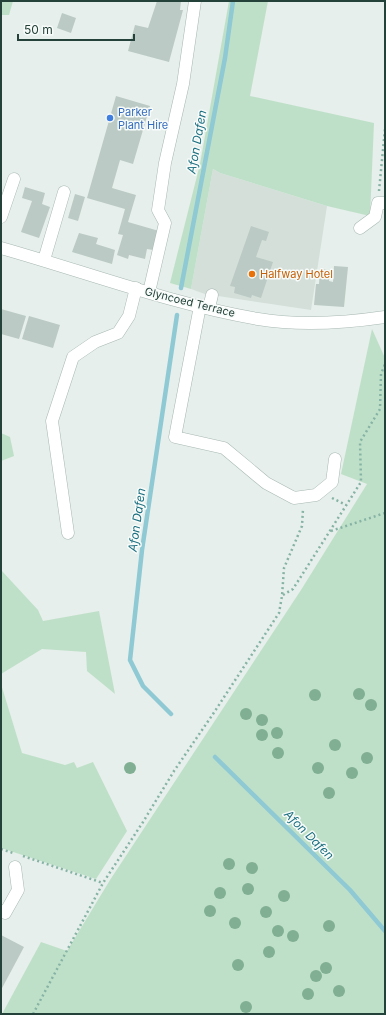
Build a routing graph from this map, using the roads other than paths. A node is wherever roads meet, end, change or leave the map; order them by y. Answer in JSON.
{"nodes":[{"id":1,"x":195,"y":1,"type":"edge"},
{"id":2,"x":14,"y":179,"type":"dead end"},
{"id":3,"x":64,"y":192,"type":"dead end"},
{"id":4,"x":382,"y":203,"type":"edge"},
{"id":5,"x":1,"y":217,"type":"edge"},
{"id":6,"x":360,"y":228,"type":"dead end"},
{"id":7,"x":1,"y":248,"type":"edge"},
{"id":8,"x":44,"y":260,"type":"junction"},
{"id":9,"x":136,"y":288,"type":"junction"},
{"id":10,"x":149,"y":292,"type":"junction"},
{"id":11,"x":212,"y":295,"type":"dead end"},
{"id":12,"x":205,"y":307,"type":"junction"},
{"id":13,"x":385,"y":317,"type":"edge"},
{"id":14,"x":335,"y":459,"type":"dead end"},
{"id":15,"x":68,"y":533,"type":"dead end"},
{"id":16,"x":15,"y":867,"type":"dead end"},
{"id":17,"x":1,"y":911,"type":"edge"}],
"edges":[{"from":1,"to":10,"type":"street"},
{"from":2,"to":5,"type":"street"},
{"from":3,"to":8,"type":"street"},
{"from":4,"to":6,"type":"street"},
{"from":7,"to":8,"type":"street","name":"Glyncoed Terrace"},
{"from":8,"to":9,"type":"street","name":"Glyncoed Terrace"},
{"from":9,"to":10,"type":"street","name":"Glyncoed Terrace"},
{"from":9,"to":15,"type":"street"},
{"from":10,"to":12,"type":"street","name":"Glyncoed Terrace"},
{"from":11,"to":12,"type":"street"},
{"from":12,"to":13,"type":"street","name":"Glyncoed Terrace"},
{"from":12,"to":14,"type":"street"},
{"from":16,"to":17,"type":"street"}]}
